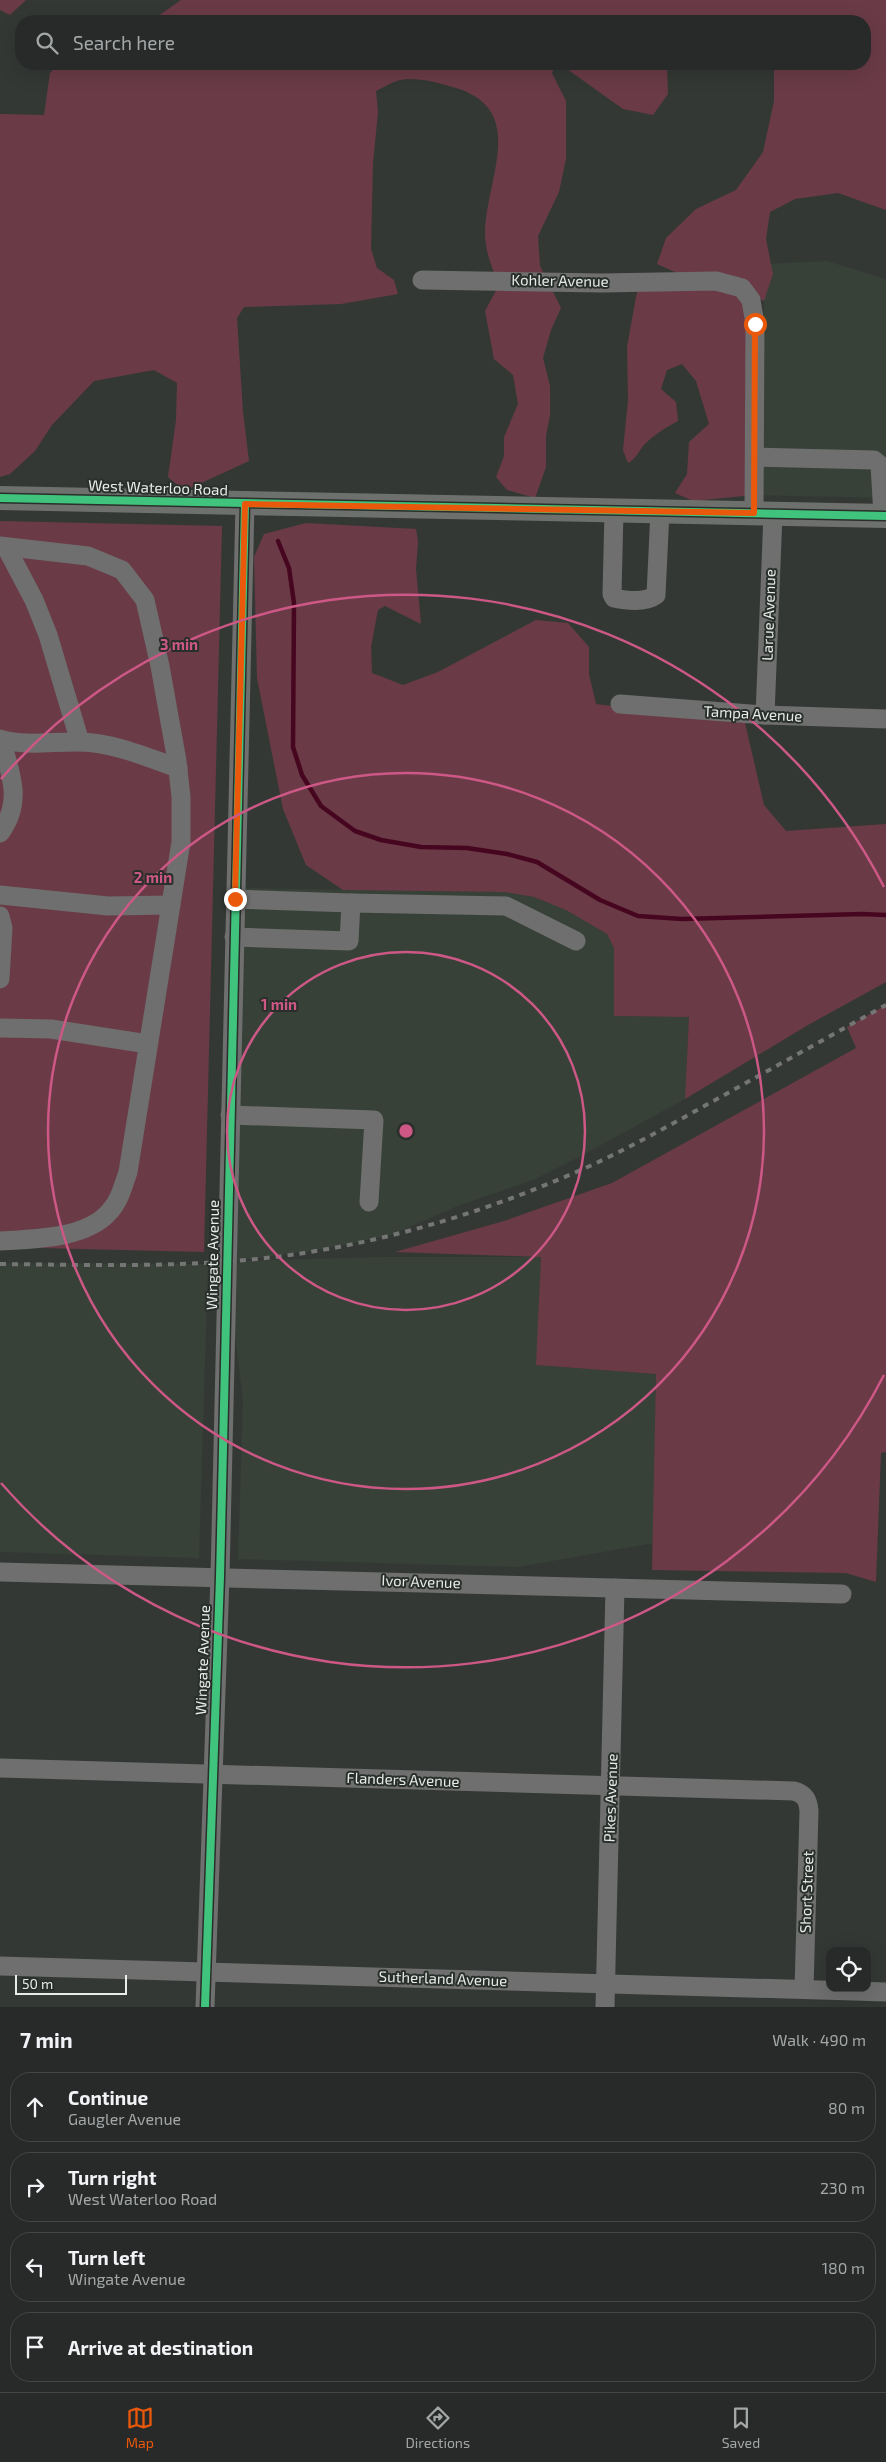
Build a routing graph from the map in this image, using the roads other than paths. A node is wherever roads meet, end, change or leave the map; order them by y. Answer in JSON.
{"nodes":[{"id":1,"x":422,"y":280,"type":"dead end"},
{"id":2,"x":755,"y":456,"type":"junction"},
{"id":3,"x":0,"y":498,"type":"edge"},
{"id":4,"x":245,"y":504,"type":"junction"},
{"id":5,"x":614,"y":511,"type":"junction"},
{"id":6,"x":660,"y":512,"type":"junction"},
{"id":7,"x":764,"y":514,"type":"junction"},
{"id":8,"x":884,"y":516,"type":"edge"},
{"id":9,"x":3,"y":546,"type":"edge"},
{"id":10,"x":620,"y":704,"type":"dead end"},
{"id":11,"x":765,"y":715,"type":"junction"},
{"id":12,"x":886,"y":719,"type":"edge"},
{"id":13,"x":1,"y":739,"type":"edge"},
{"id":14,"x":80,"y":742,"type":"junction"},
{"id":15,"x":178,"y":768,"type":"junction"},
{"id":16,"x":0,"y":833,"type":"edge"},
{"id":17,"x":0,"y":895,"type":"edge"},
{"id":18,"x":235,"y":899,"type":"junction"},
{"id":19,"x":351,"y":903,"type":"junction"},
{"id":20,"x":171,"y":905,"type":"junction"},
{"id":21,"x":0,"y":916,"type":"edge"},
{"id":22,"x":234,"y":937,"type":"junction"},
{"id":23,"x":576,"y":941,"type":"dead end"},
{"id":24,"x":0,"y":979,"type":"edge"},
{"id":25,"x":0,"y":1028,"type":"edge"},
{"id":26,"x":148,"y":1044,"type":"junction"},
{"id":27,"x":230,"y":1115,"type":"junction"},
{"id":28,"x":369,"y":1202,"type":"dead end"},
{"id":29,"x":0,"y":1241,"type":"edge"},
{"id":30,"x":0,"y":1572,"type":"edge"},
{"id":31,"x":220,"y":1576,"type":"junction"},
{"id":32,"x":615,"y":1588,"type":"junction"},
{"id":33,"x":842,"y":1594,"type":"dead end"},
{"id":34,"x":0,"y":1768,"type":"edge"},
{"id":35,"x":212,"y":1775,"type":"junction"},
{"id":36,"x":611,"y":1786,"type":"junction"},
{"id":37,"x":804,"y":1796,"type":"joint"},
{"id":38,"x":0,"y":1966,"type":"edge"},
{"id":39,"x":206,"y":1972,"type":"junction"},
{"id":40,"x":606,"y":1984,"type":"junction"},
{"id":41,"x":804,"y":1990,"type":"junction"},
{"id":42,"x":886,"y":1992,"type":"edge"},
{"id":43,"x":205,"y":2007,"type":"edge"},
{"id":44,"x":605,"y":2007,"type":"edge"}],
"edges":[{"from":1,"to":2,"type":"street","name":"Kohler Avenue"},
{"from":2,"to":7,"type":"street","name":"Larue Avenue"},
{"from":2,"to":8,"type":"street"},
{"from":3,"to":4,"type":"main road","name":"West Waterloo Road"},
{"from":4,"to":5,"type":"main road","name":"West Waterloo Road"},
{"from":4,"to":18,"type":"street","name":"Wingate Avenue"},
{"from":5,"to":6,"type":"main road","name":"West Waterloo Road"},
{"from":5,"to":6,"type":"street"},
{"from":6,"to":7,"type":"main road","name":"West Waterloo Road"},
{"from":7,"to":8,"type":"main road","name":"West Waterloo Road"},
{"from":7,"to":11,"type":"street","name":"Larue Avenue"},
{"from":9,"to":14,"type":"street"},
{"from":9,"to":15,"type":"street"},
{"from":10,"to":11,"type":"street","name":"Tampa Avenue"},
{"from":11,"to":12,"type":"street","name":"Tampa Avenue"},
{"from":13,"to":14,"type":"street"},
{"from":13,"to":16,"type":"street"},
{"from":14,"to":15,"type":"street"},
{"from":15,"to":20,"type":"street"},
{"from":17,"to":20,"type":"street"},
{"from":18,"to":19,"type":"street"},
{"from":18,"to":22,"type":"street","name":"Wingate Avenue"},
{"from":19,"to":22,"type":"street"},
{"from":19,"to":23,"type":"street"},
{"from":20,"to":26,"type":"street"},
{"from":21,"to":24,"type":"street"},
{"from":22,"to":27,"type":"street","name":"Wingate Avenue"},
{"from":25,"to":26,"type":"street"},
{"from":26,"to":29,"type":"street"},
{"from":27,"to":28,"type":"street"},
{"from":27,"to":31,"type":"street","name":"Wingate Avenue"},
{"from":30,"to":31,"type":"street","name":"Ivor Avenue"},
{"from":31,"to":32,"type":"street","name":"Ivor Avenue"},
{"from":31,"to":35,"type":"street","name":"Wingate Avenue"},
{"from":32,"to":33,"type":"street","name":"Ivor Avenue"},
{"from":32,"to":36,"type":"street","name":"Pikes Avenue"},
{"from":34,"to":35,"type":"street","name":"Flanders Avenue"},
{"from":35,"to":36,"type":"street","name":"Flanders Avenue"},
{"from":35,"to":39,"type":"street","name":"Wingate Avenue"},
{"from":36,"to":37,"type":"street","name":"Flanders Avenue"},
{"from":36,"to":40,"type":"street","name":"Pikes Avenue"},
{"from":37,"to":41,"type":"street","name":"Short Street"},
{"from":38,"to":39,"type":"street","name":"Sutherland Avenue"},
{"from":39,"to":40,"type":"street","name":"Sutherland Avenue"},
{"from":39,"to":43,"type":"street","name":"Wingate Avenue"},
{"from":40,"to":41,"type":"street","name":"Sutherland Avenue"},
{"from":40,"to":44,"type":"street","name":"Pikes Avenue"},
{"from":41,"to":42,"type":"street","name":"Sutherland Avenue"}]}
